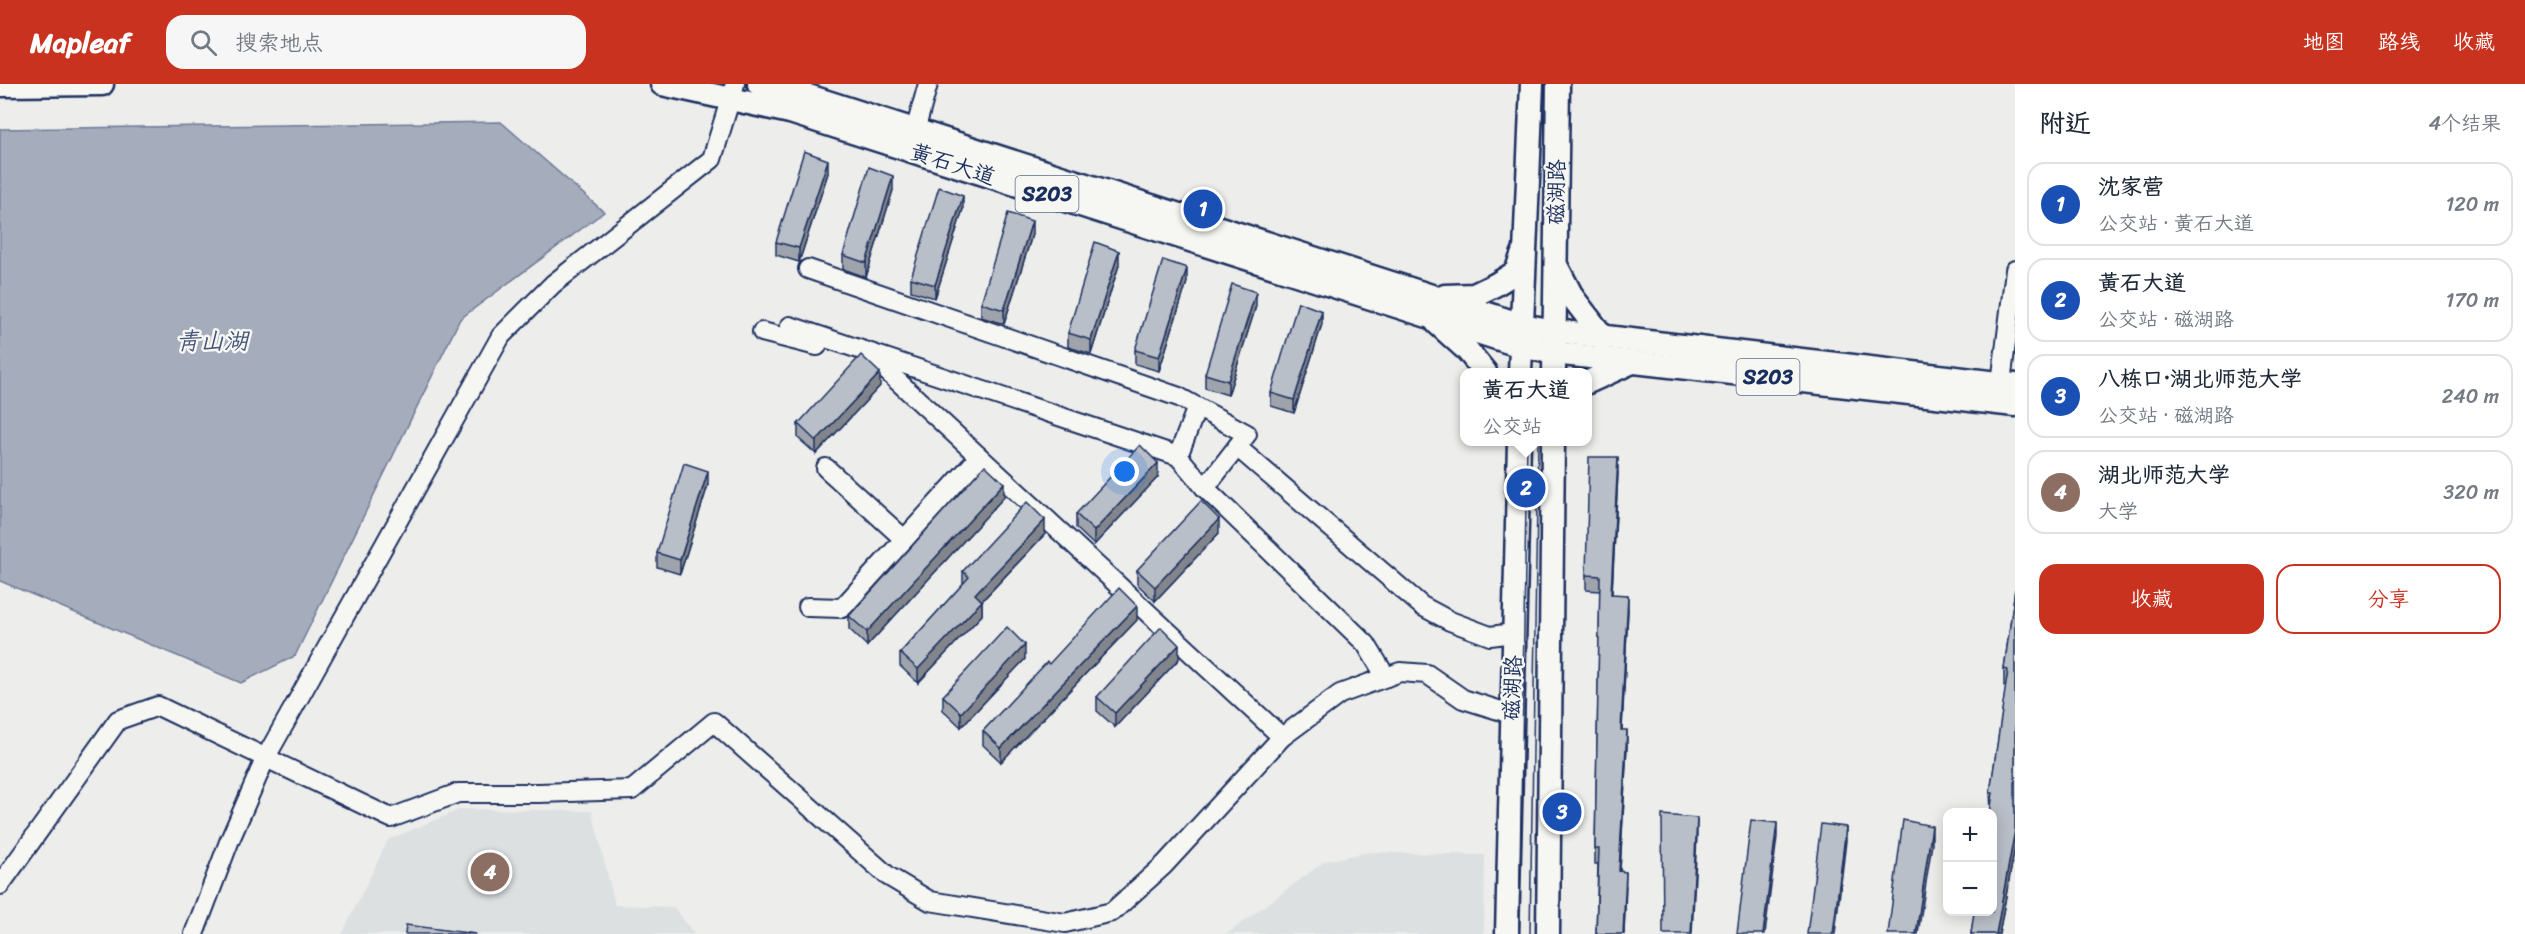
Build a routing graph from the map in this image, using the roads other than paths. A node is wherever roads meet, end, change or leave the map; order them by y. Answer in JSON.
{"nodes":[{"id":1,"x":102,"y":84,"type":"edge"},
{"id":2,"x":662,"y":84,"type":"edge"},
{"id":3,"x":759,"y":84,"type":"edge"},
{"id":4,"x":928,"y":84,"type":"edge"},
{"id":5,"x":1532,"y":84,"type":"edge"},
{"id":6,"x":1558,"y":84,"type":"edge"},
{"id":7,"x":0,"y":85,"type":"edge"},
{"id":8,"x":734,"y":91,"type":"edge"},
{"id":9,"x":915,"y":131,"type":"junction"},
{"id":10,"x":1525,"y":249,"type":"junction"},
{"id":11,"x":1556,"y":264,"type":"junction"},
{"id":12,"x":808,"y":269,"type":"dead end"},
{"id":13,"x":2015,"y":270,"type":"edge"},
{"id":14,"x":1432,"y":307,"type":"junction"},
{"id":15,"x":790,"y":326,"type":"dead end"},
{"id":16,"x":762,"y":332,"type":"dead end"},
{"id":17,"x":1521,"y":335,"type":"junction"},
{"id":18,"x":1603,"y":337,"type":"junction"},
{"id":19,"x":1554,"y":352,"type":"edge"},
{"id":20,"x":1633,"y":362,"type":"junction"},
{"id":21,"x":1482,"y":368,"type":"edge"},
{"id":22,"x":1520,"y":368,"type":"edge"},
{"id":23,"x":1592,"y":380,"type":"edge"},
{"id":24,"x":2008,"y":384,"type":"edge"},
{"id":25,"x":2015,"y":405,"type":"edge"},
{"id":26,"x":1197,"y":407,"type":"junction"},
{"id":27,"x":1519,"y":446,"type":"edge"},
{"id":28,"x":1553,"y":446,"type":"edge"},
{"id":29,"x":1237,"y":447,"type":"junction"},
{"id":30,"x":1178,"y":456,"type":"junction"},
{"id":31,"x":979,"y":457,"type":"junction"},
{"id":32,"x":826,"y":468,"type":"dead end"},
{"id":33,"x":1204,"y":488,"type":"junction"},
{"id":34,"x":904,"y":539,"type":"junction"},
{"id":35,"x":808,"y":607,"type":"dead end"},
{"id":36,"x":1514,"y":633,"type":"junction"},
{"id":37,"x":1386,"y":677,"type":"junction"},
{"id":38,"x":1511,"y":714,"type":"junction"},
{"id":39,"x":1282,"y":737,"type":"junction"},
{"id":40,"x":266,"y":757,"type":"junction"},
{"id":41,"x":0,"y":885,"type":"edge"},
{"id":42,"x":194,"y":934,"type":"edge"},
{"id":43,"x":1507,"y":934,"type":"edge"},
{"id":44,"x":1548,"y":934,"type":"edge"}],
"edges":[{"from":1,"to":7,"type":"main road"},
{"from":2,"to":8,"type":"main road","name":"黄石大道","number":"S203"},
{"from":3,"to":9,"type":"main road","name":"黄石大道","number":"S203"},
{"from":4,"to":9,"type":"street"},
{"from":5,"to":10,"type":"main road","name":"磁湖路"},
{"from":6,"to":11,"type":"main road","name":"磁湖路"},
{"from":8,"to":14,"type":"main road","name":"黄石大道","number":"S203"},
{"from":8,"to":40,"type":"street"},
{"from":9,"to":14,"type":"main road","name":"黄石大道","number":"S203"},
{"from":10,"to":14,"type":"main road"},
{"from":10,"to":17,"type":"main road","name":"磁湖路"},
{"from":11,"to":18,"type":"main road"},
{"from":11,"to":19,"type":"main road","name":"磁湖路"},
{"from":12,"to":26,"type":"street"},
{"from":13,"to":24,"type":"street"},
{"from":14,"to":17,"type":"main road","name":"黄石大道","number":"S203"},
{"from":14,"to":21,"type":"main road"},
{"from":15,"to":30,"type":"street"},
{"from":16,"to":31,"type":"street"},
{"from":17,"to":19,"type":"main road","name":"黄石大道","number":"S203"},
{"from":17,"to":22,"type":"main road","name":"磁湖路"},
{"from":18,"to":19,"type":"main road","name":"黄石大道","number":"S203"},
{"from":18,"to":24,"type":"main road","name":"黄石大道","number":"S203"},
{"from":19,"to":20,"type":"main road","name":"黄石大道","number":"S203"},
{"from":20,"to":23,"type":"main road"},
{"from":20,"to":25,"type":"main road","name":"黄石大道","number":"S203"},
{"from":26,"to":29,"type":"street"},
{"from":26,"to":30,"type":"street"},
{"from":27,"to":36,"type":"main road","name":"磁湖路"},
{"from":28,"to":44,"type":"main road","name":"磁湖路"},
{"from":29,"to":33,"type":"street"},
{"from":29,"to":36,"type":"street"},
{"from":30,"to":33,"type":"street"},
{"from":31,"to":34,"type":"street"},
{"from":31,"to":39,"type":"street"},
{"from":32,"to":34,"type":"street"},
{"from":33,"to":37,"type":"street"},
{"from":34,"to":35,"type":"street"},
{"from":36,"to":38,"type":"main road","name":"磁湖路"},
{"from":37,"to":38,"type":"street"},
{"from":37,"to":39,"type":"street"},
{"from":38,"to":43,"type":"main road","name":"磁湖路"},
{"from":39,"to":40,"type":"street"},
{"from":40,"to":41,"type":"street"},
{"from":40,"to":42,"type":"street"}]}
